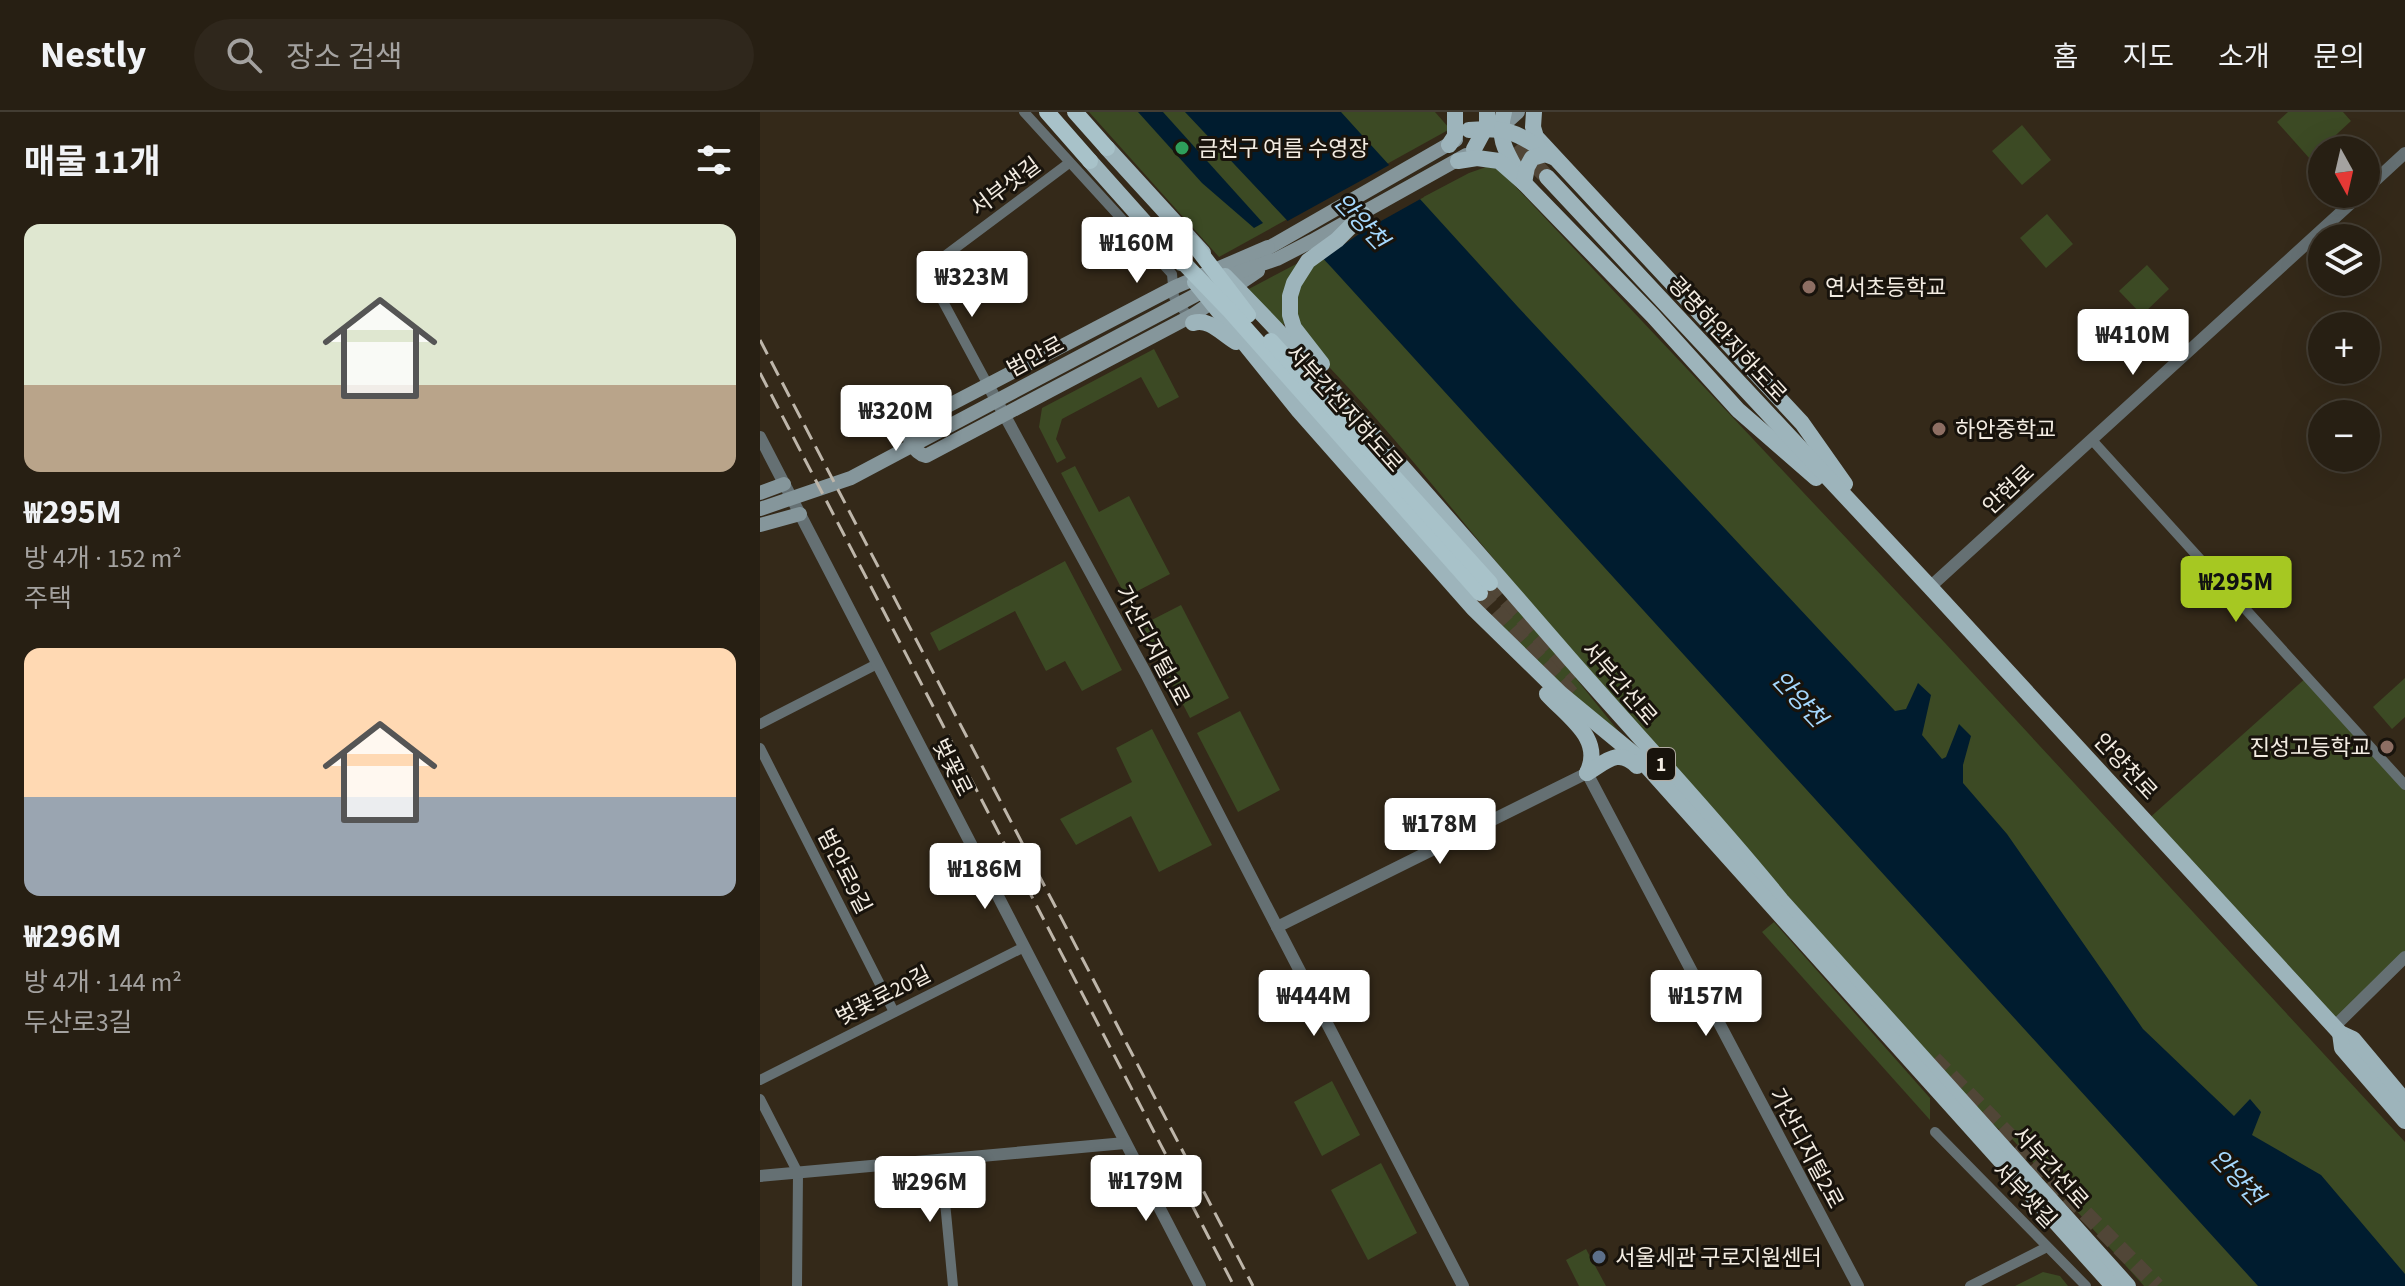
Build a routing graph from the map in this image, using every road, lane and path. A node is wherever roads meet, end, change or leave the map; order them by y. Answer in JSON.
{"nodes":[{"id":1,"x":1024,"y":112,"type":"edge"},
{"id":2,"x":1047,"y":112,"type":"edge"},
{"id":3,"x":1075,"y":112,"type":"edge"},
{"id":4,"x":1455,"y":112,"type":"edge"},
{"id":5,"x":1498,"y":117,"type":"edge"},
{"id":6,"x":1449,"y":145,"type":"junction"},
{"id":7,"x":1107,"y":148,"type":"joint"},
{"id":8,"x":1474,"y":149,"type":"joint"},
{"id":9,"x":2405,"y":153,"type":"edge"},
{"id":10,"x":1555,"y":157,"type":"junction"},
{"id":11,"x":1090,"y":161,"type":"joint"},
{"id":12,"x":1458,"y":161,"type":"junction"},
{"id":13,"x":1069,"y":163,"type":"junction"},
{"id":14,"x":2380,"y":176,"type":"edge"},
{"id":15,"x":1547,"y":177,"type":"tunnel mouth"},
{"id":16,"x":1524,"y":183,"type":"junction"},
{"id":17,"x":2346,"y":208,"type":"edge"},
{"id":18,"x":1363,"y":214,"type":"junction"},
{"id":19,"x":1193,"y":243,"type":"junction"},
{"id":20,"x":1272,"y":253,"type":"junction"},
{"id":21,"x":1175,"y":254,"type":"junction"},
{"id":22,"x":926,"y":270,"type":"joint"},
{"id":23,"x":1193,"y":323,"type":"joint"},
{"id":24,"x":1250,"y":350,"type":"junction"},
{"id":25,"x":988,"y":385,"type":"junction"},
{"id":26,"x":1005,"y":415,"type":"junction"},
{"id":27,"x":760,"y":437,"type":"edge"},
{"id":28,"x":2092,"y":440,"type":"junction"},
{"id":29,"x":784,"y":484,"type":"junction"},
{"id":30,"x":760,"y":493,"type":"edge"},
{"id":31,"x":760,"y":509,"type":"edge"},
{"id":32,"x":800,"y":514,"type":"junction"},
{"id":33,"x":760,"y":525,"type":"edge"},
{"id":34,"x":1878,"y":531,"type":"junction"},
{"id":35,"x":1484,"y":561,"type":"junction"},
{"id":36,"x":1930,"y":587,"type":"junction"},
{"id":37,"x":1501,"y":637,"type":"junction"},
{"id":38,"x":877,"y":664,"type":"junction"},
{"id":39,"x":760,"y":724,"type":"edge"},
{"id":40,"x":760,"y":748,"type":"edge"},
{"id":41,"x":1587,"y":773,"type":"junction"},
{"id":42,"x":2405,"y":785,"type":"edge"},
{"id":43,"x":1734,"y":865,"type":"junction"},
{"id":44,"x":1277,"y":927,"type":"junction"},
{"id":45,"x":1024,"y":947,"type":"junction"},
{"id":46,"x":2405,"y":957,"type":"edge"},
{"id":47,"x":894,"y":1012,"type":"junction"},
{"id":48,"x":2337,"y":1030,"type":"junction"},
{"id":49,"x":760,"y":1080,"type":"edge"},
{"id":50,"x":760,"y":1099,"type":"edge"},
{"id":51,"x":2405,"y":1101,"type":"edge"},
{"id":52,"x":2405,"y":1121,"type":"edge"},
{"id":53,"x":1935,"y":1132,"type":"dead end"},
{"id":54,"x":1125,"y":1143,"type":"junction"},
{"id":55,"x":941,"y":1160,"type":"junction"},
{"id":56,"x":798,"y":1173,"type":"junction"},
{"id":57,"x":760,"y":1176,"type":"edge"},
{"id":58,"x":2047,"y":1247,"type":"junction"},
{"id":59,"x":797,"y":1286,"type":"edge"},
{"id":60,"x":953,"y":1286,"type":"edge"},
{"id":61,"x":1200,"y":1286,"type":"edge"},
{"id":62,"x":1463,"y":1286,"type":"edge"},
{"id":63,"x":1858,"y":1286,"type":"edge"},
{"id":64,"x":1970,"y":1286,"type":"edge"},
{"id":65,"x":2086,"y":1286,"type":"edge"},
{"id":66,"x":2113,"y":1286,"type":"edge"},
{"id":67,"x":2128,"y":1286,"type":"edge"}],
"edges":[{"from":1,"to":13,"type":"street","name":"서부샛길"},
{"from":2,"to":11,"type":"highway","number":"1"},
{"from":3,"to":7,"type":"highway","number":"1"},
{"from":4,"to":6,"type":"main road"},
{"from":5,"to":6,"type":"main road","name":"범안로"},
{"from":5,"to":8,"type":"main road"},
{"from":5,"to":10,"type":"main road"},
{"from":5,"to":10,"type":"main road"},
{"from":5,"to":16,"type":"main road"},
{"from":6,"to":20,"type":"main road","name":"범안로"},
{"from":7,"to":19,"type":"main road","name":"서부간선로","number":"1"},
{"from":8,"to":12,"type":"main road","name":"범안로"},
{"from":9,"to":14,"type":"street"},
{"from":10,"to":16,"type":"main road"},
{"from":10,"to":34,"type":"main road"},
{"from":11,"to":21,"type":"main road","name":"서부간선로","number":"1"},
{"from":12,"to":16,"type":"main road"},
{"from":12,"to":18,"type":"main road","name":"범안로"},
{"from":13,"to":22,"type":"street","name":"서부샛길"},
{"from":13,"to":23,"type":"street","name":"서부샛길"},
{"from":15,"to":34,"type":"main road","name":"광명하안지하도로"},
{"from":16,"to":34,"type":"main road"},
{"from":17,"to":28,"type":"street","name":"안현로"},
{"from":18,"to":20,"type":"main road","name":"범안로"},
{"from":18,"to":35,"type":"main road"},
{"from":19,"to":21,"type":"highway","name":"서부간선지하도로"},
{"from":19,"to":35,"type":"main road","name":"서부간선로","number":"1"},
{"from":20,"to":25,"type":"main road"},
{"from":20,"to":26,"type":"main road"},
{"from":20,"to":31,"type":"main road","name":"범안로"},
{"from":21,"to":24,"type":"main road","name":"서부간선로","number":"1"},
{"from":22,"to":25,"type":"street","name":"범안로"},
{"from":23,"to":24,"type":"main road"},
{"from":24,"to":37,"type":"main road","name":"서부간선로","number":"1"},
{"from":25,"to":26,"type":"street","name":"가산디지털1로"},
{"from":25,"to":26,"type":"main road"},
{"from":26,"to":44,"type":"street","name":"가산디지털1로"},
{"from":27,"to":29,"type":"street","name":"벚꽃로"},
{"from":28,"to":36,"type":"street","name":"안현로"},
{"from":28,"to":42,"type":"street"},
{"from":29,"to":30,"type":"main road"},
{"from":29,"to":32,"type":"street","name":"벚꽃로"},
{"from":32,"to":33,"type":"main road"},
{"from":32,"to":38,"type":"street","name":"벚꽃로"},
{"from":34,"to":36,"type":"main road","name":"안양천로"},
{"from":35,"to":67,"type":"main road","name":"서부간선로","number":"1"},
{"from":36,"to":48,"type":"main road","name":"안양천로"},
{"from":37,"to":41,"type":"main road"},
{"from":37,"to":43,"type":"main road","name":"서부간선로","number":"1"},
{"from":38,"to":39,"type":"street"},
{"from":38,"to":45,"type":"street","name":"벚꽃로"},
{"from":40,"to":47,"type":"street","name":"범안로9길"},
{"from":41,"to":43,"type":"main road"},
{"from":41,"to":44,"type":"street"},
{"from":41,"to":63,"type":"street","name":"가산디지털2로"},
{"from":43,"to":66,"type":"main road","name":"서부간선로","number":"1"},
{"from":44,"to":62,"type":"street","name":"가산디지털1로"},
{"from":45,"to":47,"type":"street","name":"벚꽃로20길"},
{"from":45,"to":54,"type":"street","name":"벚꽃로"},
{"from":46,"to":48,"type":"street"},
{"from":47,"to":49,"type":"street","name":"벚꽃로20길"},
{"from":48,"to":51,"type":"main road"},
{"from":48,"to":52,"type":"main road"},
{"from":50,"to":56,"type":"street"},
{"from":53,"to":58,"type":"street","name":"서부샛길"},
{"from":54,"to":55,"type":"street"},
{"from":54,"to":61,"type":"street","name":"벚꽃로"},
{"from":55,"to":56,"type":"street"},
{"from":55,"to":60,"type":"street"},
{"from":56,"to":57,"type":"street"},
{"from":56,"to":59,"type":"street"},
{"from":58,"to":64,"type":"street"},
{"from":58,"to":65,"type":"street","name":"서부샛길"}]}
